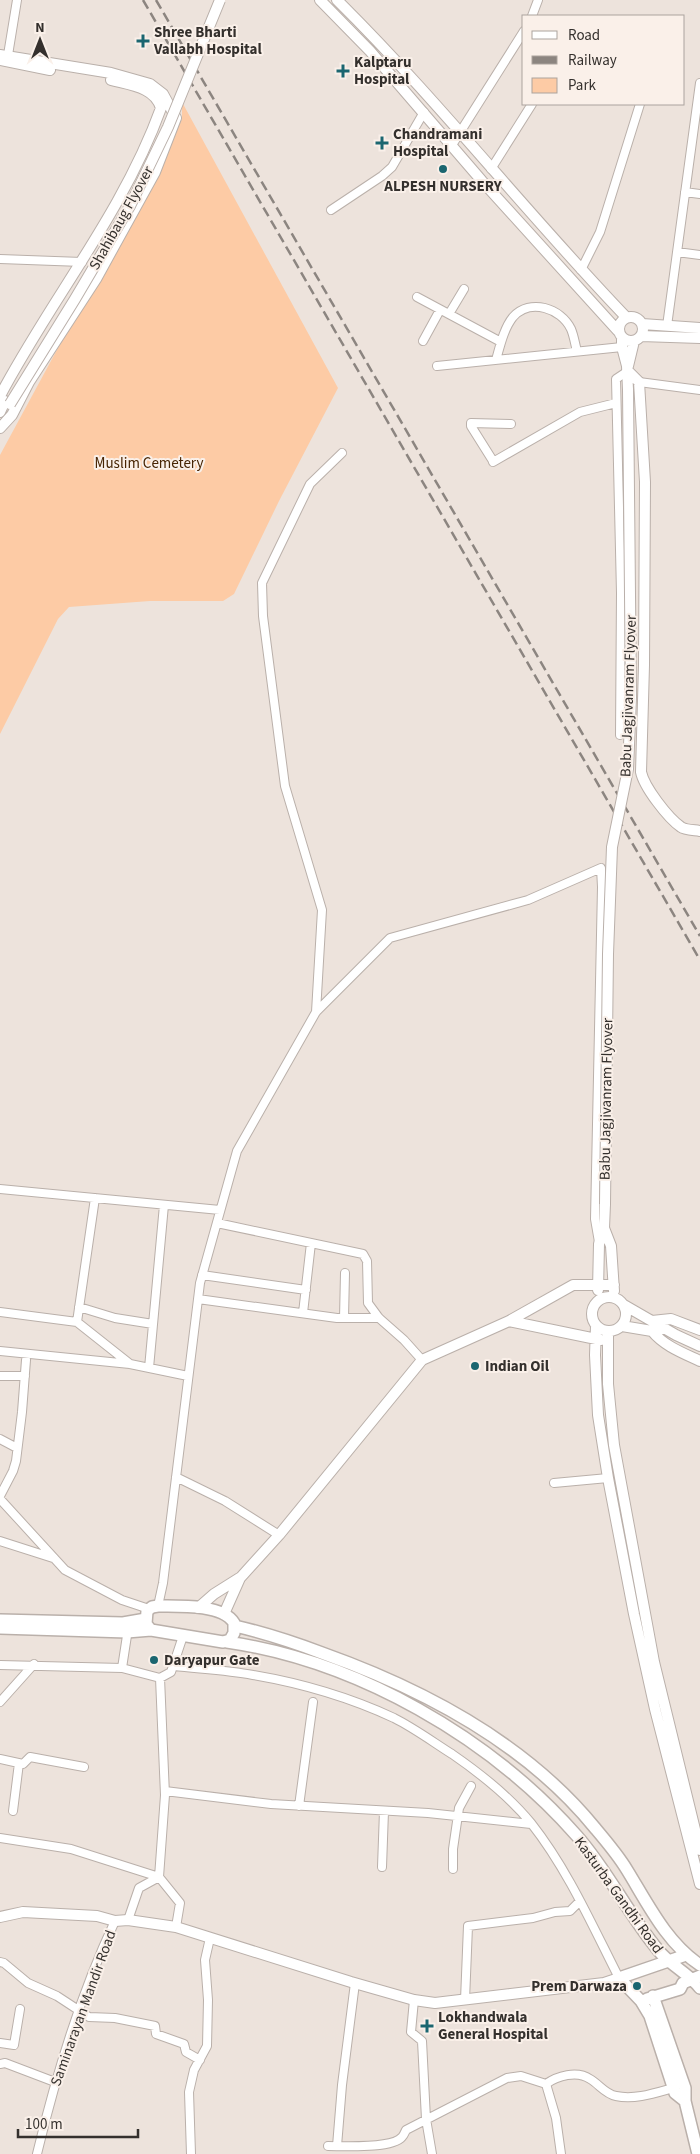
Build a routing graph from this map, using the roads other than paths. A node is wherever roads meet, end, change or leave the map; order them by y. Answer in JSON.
{"nodes":[{"id":1,"x":17,"y":0,"type":"edge"},
{"id":2,"x":214,"y":0,"type":"edge"},
{"id":3,"x":220,"y":0,"type":"edge"},
{"id":4,"x":320,"y":0,"type":"edge"},
{"id":5,"x":337,"y":0,"type":"edge"},
{"id":6,"x":538,"y":0,"type":"edge"},
{"id":7,"x":532,"y":15,"type":"edge"},
{"id":8,"x":522,"y":34,"type":"edge"},
{"id":9,"x":377,"y":39,"type":"junction"},
{"id":10,"x":368,"y":49,"type":"junction"},
{"id":11,"x":3,"y":57,"type":"edge"},
{"id":12,"x":700,"y":83,"type":"edge"},
{"id":13,"x":531,"y":105,"type":"edge"},
{"id":14,"x":640,"y":105,"type":"edge"},
{"id":15,"x":424,"y":112,"type":"junction"},
{"id":16,"x":460,"y":132,"type":"junction"},
{"id":17,"x":696,"y":139,"type":"edge"},
{"id":18,"x":452,"y":145,"type":"junction"},
{"id":19,"x":492,"y":169,"type":"junction"},
{"id":20,"x":685,"y":192,"type":"junction"},
{"id":21,"x":700,"y":194,"type":"edge"},
{"id":22,"x":525,"y":206,"type":"junction"},
{"id":23,"x":331,"y":210,"type":"dead end"},
{"id":24,"x":513,"y":215,"type":"junction"},
{"id":25,"x":677,"y":252,"type":"junction"},
{"id":26,"x":700,"y":255,"type":"edge"},
{"id":27,"x":0,"y":259,"type":"edge"},
{"id":28,"x":82,"y":262,"type":"junction"},
{"id":29,"x":581,"y":270,"type":"junction"},
{"id":30,"x":464,"y":289,"type":"dead end"},
{"id":31,"x":417,"y":297,"type":"dead end"},
{"id":32,"x":440,"y":310,"type":"junction"},
{"id":33,"x":449,"y":314,"type":"junction"},
{"id":34,"x":626,"y":317,"type":"junction"},
{"id":35,"x":642,"y":324,"type":"junction"},
{"id":36,"x":667,"y":326,"type":"junction"},
{"id":37,"x":700,"y":328,"type":"edge"},
{"id":38,"x":638,"y":338,"type":"junction"},
{"id":39,"x":700,"y":338,"type":"edge"},
{"id":40,"x":621,"y":339,"type":"junction"},
{"id":41,"x":424,"y":341,"type":"dead end"},
{"id":42,"x":501,"y":342,"type":"junction"},
{"id":43,"x":577,"y":351,"type":"junction"},
{"id":44,"x":496,"y":360,"type":"junction"},
{"id":45,"x":437,"y":366,"type":"dead end"},
{"id":46,"x":628,"y":369,"type":"junction"},
{"id":47,"x":639,"y":382,"type":"junction"},
{"id":48,"x":700,"y":390,"type":"edge"},
{"id":49,"x":5,"y":401,"type":"edge"},
{"id":50,"x":616,"y":403,"type":"junction"},
{"id":51,"x":0,"y":412,"type":"edge"},
{"id":52,"x":511,"y":424,"type":"dead end"},
{"id":53,"x":0,"y":427,"type":"edge"},
{"id":54,"x":342,"y":453,"type":"dead end"},
{"id":55,"x":620,"y":735,"type":"dead end"},
{"id":56,"x":700,"y":832,"type":"edge"},
{"id":57,"x":316,"y":1012,"type":"junction"},
{"id":58,"x":0,"y":1189,"type":"edge"},
{"id":59,"x":95,"y":1198,"type":"junction"},
{"id":60,"x":164,"y":1205,"type":"junction"},
{"id":61,"x":220,"y":1210,"type":"junction"},
{"id":62,"x":217,"y":1222,"type":"junction"},
{"id":63,"x":604,"y":1228,"type":"junction"},
{"id":64,"x":311,"y":1243,"type":"junction"},
{"id":65,"x":599,"y":1244,"type":"junction"},
{"id":66,"x":345,"y":1273,"type":"dead end"},
{"id":67,"x":202,"y":1275,"type":"junction"},
{"id":68,"x":598,"y":1284,"type":"junction"},
{"id":69,"x":614,"y":1285,"type":"junction"},
{"id":70,"x":306,"y":1290,"type":"junction"},
{"id":71,"x":614,"y":1298,"type":"junction"},
{"id":72,"x":198,"y":1299,"type":"junction"},
{"id":73,"x":598,"y":1301,"type":"junction"},
{"id":74,"x":624,"y":1305,"type":"junction"},
{"id":75,"x":79,"y":1307,"type":"junction"},
{"id":76,"x":0,"y":1312,"type":"edge"},
{"id":77,"x":303,"y":1313,"type":"junction"},
{"id":78,"x":344,"y":1318,"type":"junction"},
{"id":79,"x":379,"y":1318,"type":"junction"},
{"id":80,"x":509,"y":1321,"type":"junction"},
{"id":81,"x":77,"y":1322,"type":"junction"},
{"id":82,"x":153,"y":1324,"type":"junction"},
{"id":83,"x":596,"y":1326,"type":"junction"},
{"id":84,"x":622,"y":1326,"type":"junction"},
{"id":85,"x":652,"y":1326,"type":"junction"},
{"id":86,"x":700,"y":1330,"type":"edge"},
{"id":87,"x":608,"y":1336,"type":"junction"},
{"id":88,"x":596,"y":1339,"type":"junction"},
{"id":89,"x":700,"y":1346,"type":"edge"},
{"id":90,"x":0,"y":1351,"type":"edge"},
{"id":91,"x":26,"y":1360,"type":"dead end"},
{"id":92,"x":422,"y":1360,"type":"junction"},
{"id":93,"x":700,"y":1361,"type":"edge"},
{"id":94,"x":130,"y":1364,"type":"junction"},
{"id":95,"x":149,"y":1368,"type":"junction"},
{"id":96,"x":0,"y":1376,"type":"edge"},
{"id":97,"x":25,"y":1376,"type":"junction"},
{"id":98,"x":188,"y":1376,"type":"junction"},
{"id":99,"x":0,"y":1439,"type":"edge"},
{"id":100,"x":17,"y":1448,"type":"junction"},
{"id":101,"x":176,"y":1477,"type":"junction"},
{"id":102,"x":608,"y":1478,"type":"junction"},
{"id":103,"x":554,"y":1483,"type":"dead end"},
{"id":104,"x":0,"y":1498,"type":"edge"},
{"id":105,"x":279,"y":1535,"type":"junction"},
{"id":106,"x":0,"y":1541,"type":"edge"},
{"id":107,"x":55,"y":1559,"type":"junction"},
{"id":108,"x":241,"y":1577,"type":"junction"},
{"id":109,"x":198,"y":1608,"type":"junction"},
{"id":110,"x":151,"y":1611,"type":"junction"},
{"id":111,"x":224,"y":1614,"type":"junction"},
{"id":112,"x":0,"y":1620,"type":"edge"},
{"id":113,"x":235,"y":1626,"type":"junction"},
{"id":114,"x":128,"y":1627,"type":"junction"},
{"id":115,"x":0,"y":1628,"type":"edge"},
{"id":116,"x":151,"y":1630,"type":"junction"},
{"id":117,"x":183,"y":1636,"type":"junction"},
{"id":118,"x":227,"y":1642,"type":"junction"},
{"id":119,"x":34,"y":1664,"type":"junction"},
{"id":120,"x":0,"y":1665,"type":"edge"},
{"id":121,"x":174,"y":1666,"type":"junction"},
{"id":122,"x":122,"y":1668,"type":"junction"},
{"id":123,"x":160,"y":1678,"type":"junction"},
{"id":124,"x":0,"y":1702,"type":"edge"},
{"id":125,"x":313,"y":1702,"type":"dead end"},
{"id":126,"x":0,"y":1759,"type":"edge"},
{"id":127,"x":19,"y":1763,"type":"junction"},
{"id":128,"x":84,"y":1767,"type":"dead end"},
{"id":129,"x":471,"y":1786,"type":"dead end"},
{"id":130,"x":165,"y":1791,"type":"junction"},
{"id":131,"x":299,"y":1806,"type":"junction"},
{"id":132,"x":13,"y":1811,"type":"dead end"},
{"id":133,"x":384,"y":1811,"type":"junction"},
{"id":134,"x":458,"y":1816,"type":"junction"},
{"id":135,"x":531,"y":1824,"type":"junction"},
{"id":136,"x":0,"y":1838,"type":"edge"},
{"id":137,"x":700,"y":1850,"type":"edge"},
{"id":138,"x":382,"y":1867,"type":"dead end"},
{"id":139,"x":453,"y":1869,"type":"dead end"},
{"id":140,"x":159,"y":1877,"type":"junction"},
{"id":141,"x":699,"y":1882,"type":"edge"},
{"id":142,"x":580,"y":1901,"type":"junction"},
{"id":143,"x":0,"y":1917,"type":"edge"},
{"id":144,"x":128,"y":1920,"type":"junction"},
{"id":145,"x":115,"y":1921,"type":"junction"},
{"id":146,"x":176,"y":1927,"type":"junction"},
{"id":147,"x":210,"y":1938,"type":"junction"},
{"id":148,"x":652,"y":1943,"type":"junction"},
{"id":149,"x":686,"y":1955,"type":"junction"},
{"id":150,"x":667,"y":1960,"type":"junction"},
{"id":151,"x":0,"y":1962,"type":"edge"},
{"id":152,"x":700,"y":1966,"type":"edge"},
{"id":153,"x":644,"y":1968,"type":"junction"},
{"id":154,"x":619,"y":1978,"type":"junction"},
{"id":155,"x":355,"y":1983,"type":"junction"},
{"id":156,"x":698,"y":1983,"type":"edge"},
{"id":157,"x":653,"y":1996,"type":"junction"},
{"id":158,"x":414,"y":2000,"type":"junction"},
{"id":159,"x":465,"y":2000,"type":"junction"},
{"id":160,"x":641,"y":2001,"type":"junction"},
{"id":161,"x":20,"y":2009,"type":"dead end"},
{"id":162,"x":80,"y":2010,"type":"junction"},
{"id":163,"x":0,"y":2043,"type":"edge"},
{"id":164,"x":200,"y":2060,"type":"junction"},
{"id":165,"x":0,"y":2064,"type":"edge"},
{"id":166,"x":55,"y":2082,"type":"junction"},
{"id":167,"x":546,"y":2084,"type":"junction"},
{"id":168,"x":673,"y":2088,"type":"junction"},
{"id":169,"x":685,"y":2101,"type":"junction"},
{"id":170,"x":426,"y":2119,"type":"junction"},
{"id":171,"x":38,"y":2153,"type":"edge"},
{"id":172,"x":191,"y":2154,"type":"edge"},
{"id":173,"x":432,"y":2154,"type":"edge"},
{"id":174,"x":561,"y":2154,"type":"edge"},
{"id":175,"x":698,"y":2154,"type":"edge"}],
"edges":[{"from":1,"to":11,"type":"street"},
{"from":2,"to":49,"type":"street","name":"Shahibaug Flyover"},
{"from":3,"to":49,"type":"street","name":"Shahibaug Flyover","bridge":true},
{"from":4,"to":10,"type":"street"},
{"from":5,"to":9,"type":"street"},
{"from":6,"to":7,"type":"street"},
{"from":8,"to":16,"type":"street"},
{"from":9,"to":10,"type":"street"},
{"from":9,"to":16,"type":"street"},
{"from":10,"to":15,"type":"street"},
{"from":11,"to":28,"type":"street"},
{"from":11,"to":53,"type":"street"},
{"from":12,"to":17,"type":"street"},
{"from":13,"to":19,"type":"street"},
{"from":14,"to":29,"type":"street"},
{"from":15,"to":18,"type":"street"},
{"from":15,"to":23,"type":"street"},
{"from":16,"to":18,"type":"street"},
{"from":16,"to":19,"type":"street"},
{"from":17,"to":20,"type":"street"},
{"from":18,"to":24,"type":"street"},
{"from":19,"to":22,"type":"street"},
{"from":20,"to":21,"type":"street"},
{"from":20,"to":25,"type":"street"},
{"from":22,"to":24,"type":"street"},
{"from":22,"to":29,"type":"street"},
{"from":24,"to":40,"type":"street"},
{"from":25,"to":26,"type":"street"},
{"from":25,"to":36,"type":"street"},
{"from":27,"to":28,"type":"street"},
{"from":28,"to":49,"type":"street"},
{"from":29,"to":34,"type":"street"},
{"from":30,"to":33,"type":"street"},
{"from":31,"to":32,"type":"street"},
{"from":32,"to":33,"type":"street"},
{"from":32,"to":41,"type":"street"},
{"from":33,"to":42,"type":"street"},
{"from":34,"to":35,"type":"street"},
{"from":34,"to":40,"type":"street"},
{"from":35,"to":36,"type":"street"},
{"from":35,"to":38,"type":"street"},
{"from":36,"to":37,"type":"street"},
{"from":38,"to":39,"type":"street"},
{"from":38,"to":40,"type":"street"},
{"from":38,"to":46,"type":"street"},
{"from":40,"to":43,"type":"street"},
{"from":40,"to":46,"type":"street"},
{"from":42,"to":43,"type":"street"},
{"from":42,"to":44,"type":"street"},
{"from":43,"to":44,"type":"street"},
{"from":44,"to":45,"type":"street"},
{"from":46,"to":47,"type":"street"},
{"from":46,"to":50,"type":"street"},
{"from":46,"to":63,"type":"street","name":"Babu Jagjivanram Flyover","bridge":true},
{"from":47,"to":48,"type":"street"},
{"from":47,"to":56,"type":"street"},
{"from":49,"to":51,"type":"street","name":"Shahibaug Flyover"},
{"from":49,"to":53,"type":"street","name":"Shahibaug Flyover"},
{"from":50,"to":52,"type":"street"},
{"from":50,"to":55,"type":"street"},
{"from":54,"to":57,"type":"street"},
{"from":57,"to":61,"type":"street"},
{"from":57,"to":65,"type":"street"},
{"from":58,"to":59,"type":"street"},
{"from":59,"to":60,"type":"street"},
{"from":59,"to":75,"type":"street"},
{"from":60,"to":61,"type":"street"},
{"from":60,"to":82,"type":"street"},
{"from":61,"to":62,"type":"street"},
{"from":62,"to":64,"type":"street"},
{"from":62,"to":67,"type":"street"},
{"from":63,"to":65,"type":"street"},
{"from":63,"to":69,"type":"street"},
{"from":64,"to":70,"type":"street"},
{"from":64,"to":79,"type":"street"},
{"from":65,"to":68,"type":"street"},
{"from":66,"to":78,"type":"street"},
{"from":67,"to":70,"type":"street"},
{"from":67,"to":72,"type":"street"},
{"from":68,"to":69,"type":"street"},
{"from":68,"to":73,"type":"street"},
{"from":68,"to":80,"type":"street"},
{"from":69,"to":71,"type":"street"},
{"from":70,"to":77,"type":"street"},
{"from":71,"to":73,"type":"street"},
{"from":71,"to":74,"type":"street"},
{"from":72,"to":77,"type":"street"},
{"from":72,"to":98,"type":"street"},
{"from":73,"to":83,"type":"street"},
{"from":74,"to":84,"type":"street"},
{"from":74,"to":85,"type":"street"},
{"from":75,"to":81,"type":"street"},
{"from":75,"to":82,"type":"street"},
{"from":76,"to":81,"type":"street"},
{"from":77,"to":78,"type":"street"},
{"from":78,"to":79,"type":"street"},
{"from":79,"to":92,"type":"street"},
{"from":80,"to":88,"type":"street"},
{"from":80,"to":92,"type":"street"},
{"from":81,"to":94,"type":"street"},
{"from":82,"to":95,"type":"street"},
{"from":83,"to":87,"type":"street"},
{"from":83,"to":88,"type":"street"},
{"from":84,"to":85,"type":"street"},
{"from":84,"to":87,"type":"street"},
{"from":85,"to":86,"type":"street"},
{"from":85,"to":89,"type":"street"},
{"from":85,"to":93,"type":"street"},
{"from":87,"to":88,"type":"street"},
{"from":87,"to":137,"type":"street"},
{"from":88,"to":102,"type":"street"},
{"from":90,"to":94,"type":"street"},
{"from":91,"to":97,"type":"street"},
{"from":92,"to":105,"type":"street"},
{"from":94,"to":95,"type":"street"},
{"from":95,"to":98,"type":"street"},
{"from":96,"to":97,"type":"street"},
{"from":97,"to":100,"type":"street"},
{"from":98,"to":101,"type":"street"},
{"from":99,"to":100,"type":"street"},
{"from":100,"to":104,"type":"street"},
{"from":101,"to":105,"type":"street"},
{"from":101,"to":110,"type":"street"},
{"from":102,"to":103,"type":"street"},
{"from":102,"to":141,"type":"street"},
{"from":104,"to":107,"type":"street"},
{"from":105,"to":108,"type":"street"},
{"from":106,"to":107,"type":"street"},
{"from":107,"to":110,"type":"street"},
{"from":108,"to":109,"type":"street"},
{"from":108,"to":111,"type":"street"},
{"from":109,"to":110,"type":"main road"},
{"from":109,"to":111,"type":"main road"},
{"from":110,"to":114,"type":"main road"},
{"from":110,"to":116,"type":"main road"},
{"from":111,"to":113,"type":"main road"},
{"from":112,"to":114,"type":"main road"},
{"from":113,"to":118,"type":"main road"},
{"from":113,"to":149,"type":"main road","name":"Kasturba Gandhi Road"},
{"from":114,"to":115,"type":"main road"},
{"from":114,"to":116,"type":"main road"},
{"from":114,"to":122,"type":"street"},
{"from":116,"to":117,"type":"main road","name":"Kasturba Gandhi Road"},
{"from":117,"to":118,"type":"main road","name":"Kasturba Gandhi Road"},
{"from":117,"to":121,"type":"street"},
{"from":118,"to":148,"type":"main road","name":"Kasturba Gandhi Road"},
{"from":119,"to":120,"type":"street"},
{"from":119,"to":122,"type":"street"},
{"from":119,"to":124,"type":"street"},
{"from":121,"to":123,"type":"street"},
{"from":121,"to":135,"type":"street"},
{"from":122,"to":123,"type":"street"},
{"from":123,"to":130,"type":"street"},
{"from":125,"to":131,"type":"street"},
{"from":126,"to":127,"type":"street"},
{"from":127,"to":128,"type":"street"},
{"from":127,"to":132,"type":"street"},
{"from":129,"to":134,"type":"street"},
{"from":130,"to":131,"type":"street"},
{"from":130,"to":140,"type":"street"},
{"from":131,"to":133,"type":"street"},
{"from":133,"to":134,"type":"street"},
{"from":133,"to":138,"type":"street"},
{"from":134,"to":135,"type":"street"},
{"from":134,"to":139,"type":"street"},
{"from":135,"to":142,"type":"street"},
{"from":136,"to":140,"type":"street"},
{"from":140,"to":144,"type":"street"},
{"from":140,"to":146,"type":"street"},
{"from":142,"to":154,"type":"street"},
{"from":142,"to":159,"type":"street"},
{"from":143,"to":145,"type":"street"},
{"from":144,"to":145,"type":"street"},
{"from":144,"to":146,"type":"street"},
{"from":145,"to":162,"type":"street","name":"Saminarayan Mandir Road"},
{"from":146,"to":147,"type":"street"},
{"from":147,"to":155,"type":"street"},
{"from":147,"to":164,"type":"street"},
{"from":148,"to":150,"type":"main road","name":"Kasturba Gandhi Road"},
{"from":148,"to":153,"type":"main road"},
{"from":149,"to":150,"type":"main road"},
{"from":149,"to":152,"type":"main road","name":"Kasturba Gandhi Road"},
{"from":150,"to":153,"type":"main road"},
{"from":150,"to":156,"type":"main road","name":"Kasturba Gandhi Road"},
{"from":151,"to":162,"type":"street"},
{"from":153,"to":154,"type":"main road"},
{"from":154,"to":159,"type":"street"},
{"from":154,"to":160,"type":"main road"},
{"from":155,"to":158,"type":"street"},
{"from":155,"to":170,"type":"street"},
{"from":156,"to":157,"type":"main road"},
{"from":157,"to":160,"type":"main road"},
{"from":157,"to":169,"type":"main road"},
{"from":158,"to":159,"type":"street"},
{"from":158,"to":170,"type":"street"},
{"from":160,"to":168,"type":"main road"},
{"from":161,"to":163,"type":"street"},
{"from":162,"to":164,"type":"street"},
{"from":162,"to":166,"type":"street","name":"Saminarayan Mandir Road"},
{"from":164,"to":172,"type":"street"},
{"from":165,"to":166,"type":"street"},
{"from":166,"to":171,"type":"street","name":"Saminarayan Mandir Road"},
{"from":167,"to":168,"type":"street"},
{"from":167,"to":170,"type":"street"},
{"from":167,"to":174,"type":"street"},
{"from":168,"to":169,"type":"main road"},
{"from":169,"to":175,"type":"main road"},
{"from":170,"to":173,"type":"street"}]}
